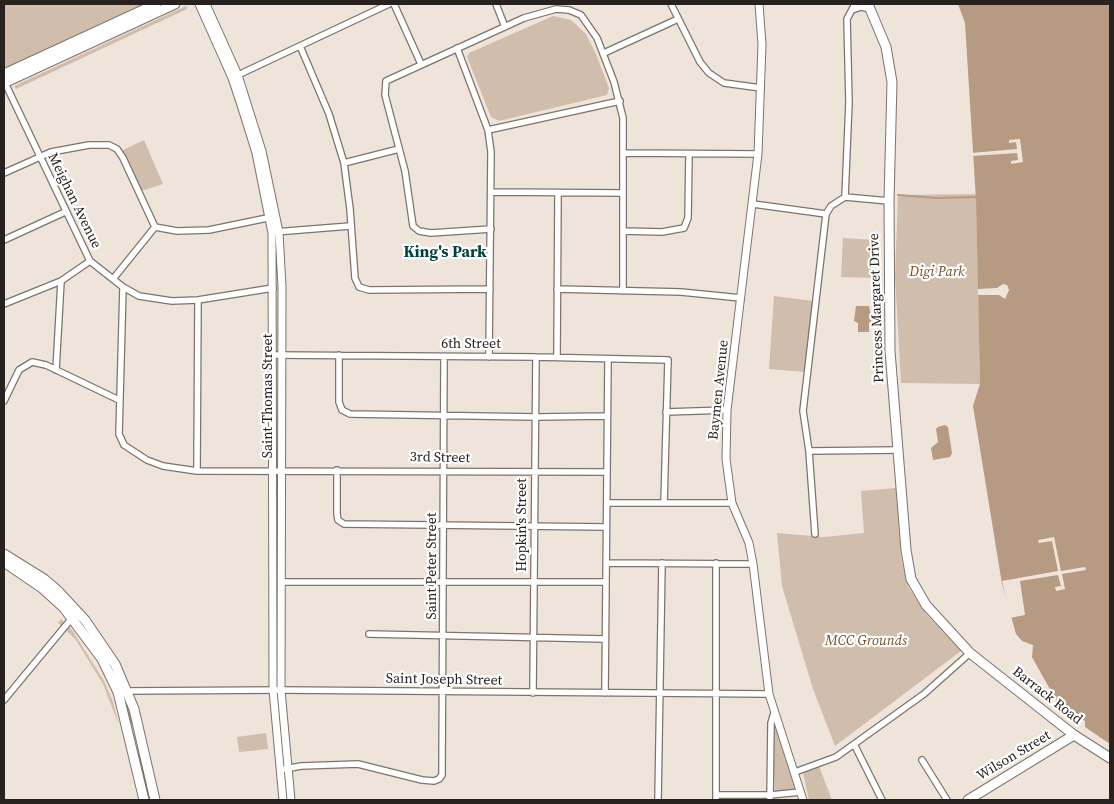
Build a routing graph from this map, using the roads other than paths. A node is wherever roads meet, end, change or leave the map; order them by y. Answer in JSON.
{"nodes":[{"id":1,"x":156,"y":4,"type":"edge"},
{"id":2,"x":175,"y":4,"type":"edge"},
{"id":3,"x":199,"y":4,"type":"edge"},
{"id":4,"x":206,"y":4,"type":"edge"},
{"id":5,"x":389,"y":4,"type":"edge"},
{"id":6,"x":394,"y":4,"type":"edge"},
{"id":7,"x":496,"y":4,"type":"edge"},
{"id":8,"x":671,"y":4,"type":"edge"},
{"id":9,"x":759,"y":4,"type":"edge"},
{"id":10,"x":855,"y":4,"type":"edge"},
{"id":11,"x":869,"y":6,"type":"edge"},
{"id":12,"x":852,"y":10,"type":"junction"},
{"id":13,"x":678,"y":19,"type":"junction"},
{"id":14,"x":505,"y":27,"type":"junction"},
{"id":15,"x":300,"y":46,"type":"junction"},
{"id":16,"x":457,"y":48,"type":"junction"},
{"id":17,"x":604,"y":53,"type":"junction"},
{"id":18,"x":421,"y":64,"type":"junction"},
{"id":19,"x":238,"y":75,"type":"junction"},
{"id":20,"x":4,"y":80,"type":"edge"},
{"id":21,"x":761,"y":88,"type":"junction"},
{"id":22,"x":620,"y":100,"type":"junction"},
{"id":23,"x":244,"y":104,"type":"junction"},
{"id":24,"x":488,"y":130,"type":"junction"},
{"id":25,"x":399,"y":149,"type":"junction"},
{"id":26,"x":624,"y":153,"type":"junction"},
{"id":27,"x":688,"y":154,"type":"junction"},
{"id":28,"x":758,"y":154,"type":"junction"},
{"id":29,"x":39,"y":157,"type":"junction"},
{"id":30,"x":344,"y":163,"type":"junction"},
{"id":31,"x":4,"y":173,"type":"edge"},
{"id":32,"x":491,"y":192,"type":"junction"},
{"id":33,"x":558,"y":193,"type":"junction"},
{"id":34,"x":623,"y":193,"type":"junction"},
{"id":35,"x":845,"y":197,"type":"junction"},
{"id":36,"x":889,"y":201,"type":"junction"},
{"id":37,"x":753,"y":204,"type":"junction"},
{"id":38,"x":65,"y":212,"type":"junction"},
{"id":39,"x":826,"y":214,"type":"junction"},
{"id":40,"x":273,"y":217,"type":"junction"},
{"id":41,"x":350,"y":226,"type":"junction"},
{"id":42,"x":155,"y":227,"type":"junction"},
{"id":43,"x":491,"y":229,"type":"junction"},
{"id":44,"x":623,"y":231,"type":"junction"},
{"id":45,"x":275,"y":232,"type":"junction"},
{"id":46,"x":4,"y":240,"type":"edge"},
{"id":47,"x":90,"y":261,"type":"junction"},
{"id":48,"x":113,"y":279,"type":"junction"},
{"id":49,"x":61,"y":281,"type":"junction"},
{"id":50,"x":123,"y":287,"type":"junction"},
{"id":51,"x":273,"y":288,"type":"junction"},
{"id":52,"x":490,"y":289,"type":"junction"},
{"id":53,"x":558,"y":289,"type":"junction"},
{"id":54,"x":623,"y":291,"type":"junction"},
{"id":55,"x":741,"y":298,"type":"junction"},
{"id":56,"x":198,"y":300,"type":"junction"},
{"id":57,"x":4,"y":304,"type":"edge"},
{"id":58,"x":277,"y":355,"type":"junction"},
{"id":59,"x":339,"y":356,"type":"junction"},
{"id":60,"x":444,"y":357,"type":"junction"},
{"id":61,"x":489,"y":357,"type":"junction"},
{"id":62,"x":536,"y":357,"type":"junction"},
{"id":63,"x":557,"y":357,"type":"junction"},
{"id":64,"x":608,"y":361,"type":"junction"},
{"id":65,"x":56,"y":370,"type":"junction"},
{"id":66,"x":119,"y":400,"type":"junction"},
{"id":67,"x":4,"y":401,"type":"edge"},
{"id":68,"x":727,"y":410,"type":"junction"},
{"id":69,"x":666,"y":412,"type":"junction"},
{"id":70,"x":446,"y":415,"type":"junction"},
{"id":71,"x":607,"y":416,"type":"junction"},
{"id":72,"x":537,"y":417,"type":"junction"},
{"id":73,"x":899,"y":450,"type":"junction"},
{"id":74,"x":809,"y":452,"type":"junction"},
{"id":75,"x":276,"y":470,"type":"junction"},
{"id":76,"x":337,"y":470,"type":"junction"},
{"id":77,"x":445,"y":470,"type":"junction"},
{"id":78,"x":196,"y":471,"type":"junction"},
{"id":79,"x":607,"y":472,"type":"junction"},
{"id":80,"x":535,"y":473,"type":"junction"},
{"id":81,"x":607,"y":503,"type":"junction"},
{"id":82,"x":664,"y":503,"type":"junction"},
{"id":83,"x":732,"y":503,"type":"junction"},
{"id":84,"x":445,"y":525,"type":"junction"},
{"id":85,"x":534,"y":526,"type":"junction"},
{"id":86,"x":606,"y":527,"type":"junction"},
{"id":87,"x":814,"y":534,"type":"dead end"},
{"id":88,"x":4,"y":554,"type":"edge"},
{"id":89,"x":4,"y":562,"type":"edge"},
{"id":90,"x":606,"y":563,"type":"junction"},
{"id":91,"x":662,"y":563,"type":"junction"},
{"id":92,"x":716,"y":563,"type":"junction"},
{"id":93,"x":753,"y":564,"type":"junction"},
{"id":94,"x":281,"y":582,"type":"junction"},
{"id":95,"x":444,"y":582,"type":"junction"},
{"id":96,"x":534,"y":582,"type":"junction"},
{"id":97,"x":605,"y":582,"type":"junction"},
{"id":98,"x":72,"y":618,"type":"junction"},
{"id":99,"x":370,"y":634,"type":"dead end"},
{"id":100,"x":444,"y":636,"type":"junction"},
{"id":101,"x":533,"y":638,"type":"junction"},
{"id":102,"x":605,"y":639,"type":"junction"},
{"id":103,"x":970,"y":653,"type":"junction"},
{"id":104,"x":277,"y":690,"type":"junction"},
{"id":105,"x":123,"y":691,"type":"junction"},
{"id":106,"x":444,"y":692,"type":"junction"},
{"id":107,"x":659,"y":692,"type":"junction"},
{"id":108,"x":605,"y":693,"type":"junction"},
{"id":109,"x":533,"y":694,"type":"junction"},
{"id":110,"x":716,"y":694,"type":"junction"},
{"id":111,"x":769,"y":694,"type":"junction"},
{"id":112,"x":4,"y":700,"type":"edge"},
{"id":113,"x":774,"y":713,"type":"junction"},
{"id":114,"x":1074,"y":735,"type":"junction"},
{"id":115,"x":854,"y":744,"type":"junction"},
{"id":116,"x":1110,"y":758,"type":"edge"},
{"id":117,"x":922,"y":760,"type":"dead end"},
{"id":118,"x":284,"y":770,"type":"junction"},
{"id":119,"x":795,"y":772,"type":"junction"},
{"id":120,"x":801,"y":792,"type":"junction"},
{"id":121,"x":716,"y":798,"type":"edge"},
{"id":122,"x":770,"y":798,"type":"edge"},
{"id":123,"x":144,"y":800,"type":"edge"},
{"id":124,"x":155,"y":800,"type":"edge"},
{"id":125,"x":283,"y":800,"type":"edge"},
{"id":126,"x":292,"y":800,"type":"edge"},
{"id":127,"x":658,"y":800,"type":"edge"},
{"id":128,"x":803,"y":800,"type":"edge"},
{"id":129,"x":882,"y":800,"type":"edge"},
{"id":130,"x":947,"y":800,"type":"edge"},
{"id":131,"x":968,"y":800,"type":"edge"}],
"edges":[{"from":1,"to":20,"type":"main road"},
{"from":2,"to":20,"type":"main road"},
{"from":3,"to":23,"type":"street","name":"Saint Thomas Street"},
{"from":4,"to":19,"type":"street","name":"Saint Thomas Street"},
{"from":5,"to":15,"type":"street"},
{"from":6,"to":18,"type":"street"},
{"from":7,"to":14,"type":"street"},
{"from":8,"to":13,"type":"street"},
{"from":9,"to":21,"type":"street","name":"Baymen Avenue"},
{"from":10,"to":12,"type":"street"},
{"from":11,"to":12,"type":"street"},
{"from":11,"to":36,"type":"main road","name":"Princess Margaret Drive"},
{"from":12,"to":35,"type":"street"},
{"from":13,"to":17,"type":"street"},
{"from":13,"to":21,"type":"street"},
{"from":14,"to":16,"type":"street"},
{"from":14,"to":17,"type":"street"},
{"from":15,"to":19,"type":"street"},
{"from":15,"to":30,"type":"street"},
{"from":16,"to":18,"type":"street"},
{"from":16,"to":24,"type":"street"},
{"from":17,"to":22,"type":"street"},
{"from":18,"to":25,"type":"street"},
{"from":19,"to":23,"type":"street","name":"Saint Thomas Street"},
{"from":20,"to":29,"type":"street","name":"Meighan Avenue"},
{"from":21,"to":28,"type":"street","name":"Baymen Avenue"},
{"from":22,"to":24,"type":"street"},
{"from":22,"to":26,"type":"street"},
{"from":23,"to":40,"type":"street","name":"Saint Thomas Street"},
{"from":24,"to":32,"type":"street"},
{"from":25,"to":30,"type":"street"},
{"from":25,"to":43,"type":"street"},
{"from":26,"to":27,"type":"street"},
{"from":26,"to":34,"type":"street"},
{"from":27,"to":28,"type":"street"},
{"from":27,"to":44,"type":"street"},
{"from":28,"to":37,"type":"street","name":"Baymen Avenue"},
{"from":29,"to":31,"type":"street"},
{"from":29,"to":38,"type":"street","name":"Meighan Avenue"},
{"from":29,"to":42,"type":"street"},
{"from":30,"to":41,"type":"street"},
{"from":32,"to":33,"type":"street"},
{"from":32,"to":43,"type":"street"},
{"from":33,"to":34,"type":"street"},
{"from":33,"to":53,"type":"street"},
{"from":34,"to":44,"type":"street"},
{"from":35,"to":36,"type":"street"},
{"from":35,"to":39,"type":"street"},
{"from":36,"to":73,"type":"main road","name":"Princess Margaret Drive"},
{"from":37,"to":39,"type":"street"},
{"from":37,"to":55,"type":"street","name":"Baymen Avenue"},
{"from":38,"to":46,"type":"street"},
{"from":38,"to":47,"type":"street","name":"Meighan Avenue"},
{"from":39,"to":74,"type":"street"},
{"from":40,"to":42,"type":"street"},
{"from":40,"to":45,"type":"street","name":"Saint Thomas Street"},
{"from":41,"to":45,"type":"street"},
{"from":41,"to":52,"type":"street"},
{"from":42,"to":48,"type":"street"},
{"from":43,"to":52,"type":"street"},
{"from":44,"to":54,"type":"street"},
{"from":45,"to":51,"type":"street","name":"Saint Thomas Street"},
{"from":45,"to":58,"type":"street","name":"Saint Thomas Street"},
{"from":47,"to":48,"type":"street","name":"Meighan Avenue"},
{"from":47,"to":49,"type":"street"},
{"from":48,"to":50,"type":"street","name":"Meighan Avenue"},
{"from":49,"to":57,"type":"street"},
{"from":49,"to":65,"type":"street"},
{"from":50,"to":56,"type":"street","name":"Meighan Avenue"},
{"from":50,"to":66,"type":"street","name":"3rd Street"},
{"from":51,"to":56,"type":"street","name":"Meighan Avenue"},
{"from":51,"to":58,"type":"street","name":"Saint Thomas Street"},
{"from":52,"to":61,"type":"street"},
{"from":53,"to":54,"type":"street"},
{"from":53,"to":63,"type":"street"},
{"from":54,"to":55,"type":"street"},
{"from":55,"to":68,"type":"street","name":"Baymen Avenue"},
{"from":56,"to":78,"type":"street"},
{"from":58,"to":59,"type":"street","name":"6th Street"},
{"from":58,"to":75,"type":"street","name":"Saint Thomas Street"},
{"from":59,"to":60,"type":"street","name":"6th Street"},
{"from":59,"to":70,"type":"street"},
{"from":60,"to":61,"type":"street","name":"6th Street"},
{"from":60,"to":70,"type":"street","name":"Saint Peter Street"},
{"from":61,"to":62,"type":"street","name":"6th Street"},
{"from":62,"to":63,"type":"street","name":"6th Street"},
{"from":62,"to":72,"type":"street","name":"Hopkin's Street"},
{"from":63,"to":64,"type":"street","name":"6th Street"},
{"from":64,"to":69,"type":"street","name":"6th Street"},
{"from":64,"to":71,"type":"street"},
{"from":65,"to":66,"type":"street"},
{"from":65,"to":67,"type":"street"},
{"from":66,"to":78,"type":"street","name":"3rd Street"},
{"from":68,"to":69,"type":"street"},
{"from":68,"to":83,"type":"street","name":"Baymen Avenue"},
{"from":69,"to":82,"type":"street"},
{"from":70,"to":72,"type":"street"},
{"from":70,"to":77,"type":"street","name":"Saint Peter Street"},
{"from":71,"to":72,"type":"street"},
{"from":71,"to":79,"type":"street"},
{"from":72,"to":80,"type":"street","name":"Hopkin's Street"},
{"from":73,"to":74,"type":"street"},
{"from":73,"to":103,"type":"main road","name":"Princess Margaret Drive"},
{"from":74,"to":87,"type":"street"},
{"from":75,"to":76,"type":"street","name":"3rd Street"},
{"from":75,"to":78,"type":"street","name":"3rd Street"},
{"from":75,"to":94,"type":"street","name":"Saint Thomas Street"},
{"from":75,"to":104,"type":"street","name":"Saint Thomas Street"},
{"from":76,"to":77,"type":"street","name":"3rd Street"},
{"from":76,"to":84,"type":"street"},
{"from":77,"to":80,"type":"street","name":"3rd Street"},
{"from":77,"to":84,"type":"street","name":"Saint Peter Street"},
{"from":79,"to":80,"type":"street","name":"3rd Street"},
{"from":79,"to":81,"type":"street"},
{"from":80,"to":85,"type":"street","name":"Hopkin's Street"},
{"from":81,"to":82,"type":"street"},
{"from":81,"to":86,"type":"street"},
{"from":82,"to":83,"type":"street"},
{"from":83,"to":93,"type":"street","name":"Baymen Avenue"},
{"from":84,"to":85,"type":"street"},
{"from":84,"to":95,"type":"street","name":"Saint Peter Street"},
{"from":85,"to":86,"type":"street"},
{"from":85,"to":96,"type":"street","name":"Hopkin's Street"},
{"from":86,"to":90,"type":"street"},
{"from":88,"to":105,"type":"main road"},
{"from":89,"to":98,"type":"main road"},
{"from":90,"to":91,"type":"street"},
{"from":90,"to":97,"type":"street"},
{"from":91,"to":92,"type":"street"},
{"from":91,"to":107,"type":"street"},
{"from":92,"to":93,"type":"street"},
{"from":92,"to":110,"type":"street"},
{"from":93,"to":111,"type":"street","name":"Baymen Avenue"},
{"from":94,"to":95,"type":"street"},
{"from":94,"to":104,"type":"street","name":"Saint Thomas Street"},
{"from":95,"to":96,"type":"street"},
{"from":95,"to":100,"type":"street","name":"Saint Peter Street"},
{"from":96,"to":97,"type":"street"},
{"from":96,"to":101,"type":"street","name":"Hopkin's Street"},
{"from":97,"to":102,"type":"street"},
{"from":98,"to":105,"type":"main road"},
{"from":98,"to":112,"type":"street"},
{"from":99,"to":100,"type":"street"},
{"from":100,"to":101,"type":"street"},
{"from":100,"to":106,"type":"street","name":"Saint Peter Street"},
{"from":101,"to":102,"type":"street"},
{"from":101,"to":109,"type":"street","name":"Hopkin's Street"},
{"from":102,"to":108,"type":"street"},
{"from":103,"to":114,"type":"main road","name":"Barrack Road"},
{"from":103,"to":115,"type":"street"},
{"from":104,"to":105,"type":"street","name":"Saint Joseph Street"},
{"from":104,"to":106,"type":"street","name":"Saint Joseph Street"},
{"from":104,"to":118,"type":"street","name":"Saint Thomas Street"},
{"from":105,"to":123,"type":"main road"},
{"from":105,"to":124,"type":"main road"},
{"from":106,"to":109,"type":"street","name":"Saint Joseph Street"},
{"from":106,"to":118,"type":"street","name":"Saint Peter Street"},
{"from":107,"to":108,"type":"street","name":"Saint Joseph Street"},
{"from":107,"to":110,"type":"street","name":"Saint Joseph Street"},
{"from":107,"to":127,"type":"street"},
{"from":108,"to":109,"type":"street","name":"Saint Joseph Street"},
{"from":110,"to":111,"type":"street","name":"Saint Joseph Street"},
{"from":110,"to":121,"type":"street"},
{"from":111,"to":113,"type":"street","name":"Baymen Avenue"},
{"from":113,"to":119,"type":"street","name":"Baymen Avenue"},
{"from":113,"to":122,"type":"street"},
{"from":114,"to":116,"type":"main road","name":"Barrack Road"},
{"from":114,"to":131,"type":"main road","name":"Wilson Street"},
{"from":115,"to":119,"type":"street"},
{"from":115,"to":129,"type":"street"},
{"from":117,"to":130,"type":"street"},
{"from":118,"to":125,"type":"street","name":"Saint Thomas Street"},
{"from":118,"to":126,"type":"street","name":"Saint Thomas Street"},
{"from":119,"to":120,"type":"street","name":"Baymen Avenue"},
{"from":120,"to":122,"type":"street"},
{"from":120,"to":128,"type":"street","name":"Baymen Avenue"},
{"from":121,"to":122,"type":"street"}]}
